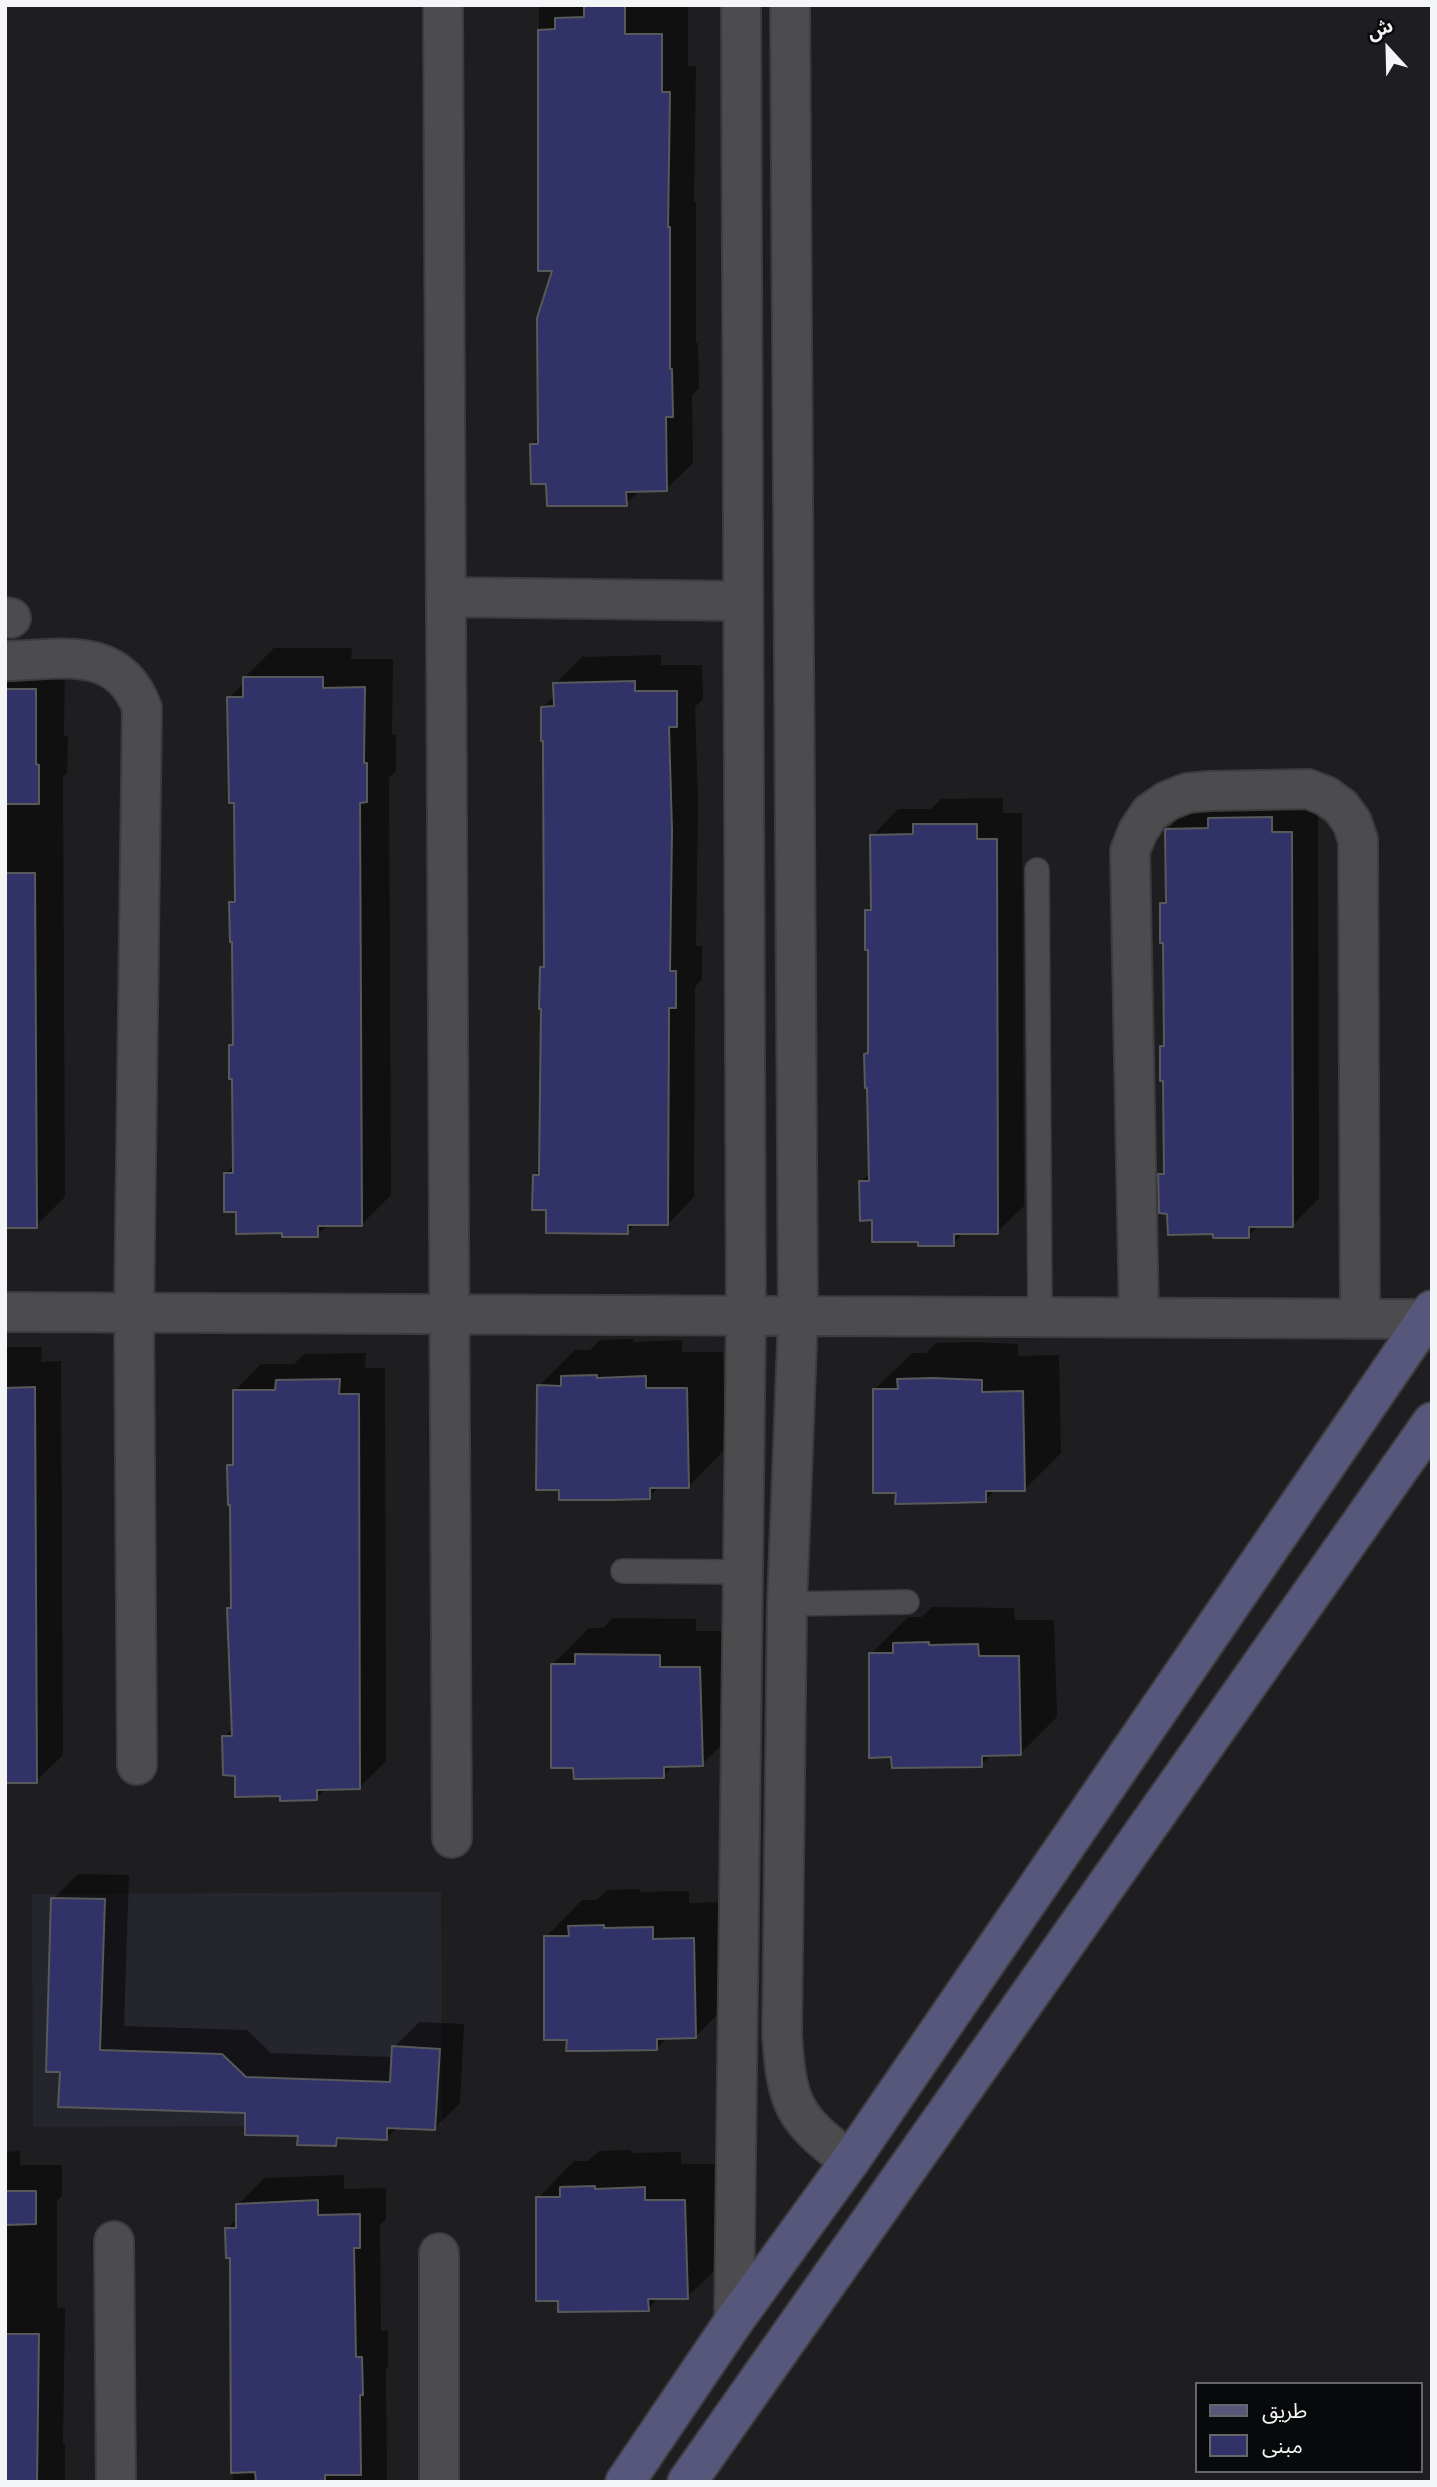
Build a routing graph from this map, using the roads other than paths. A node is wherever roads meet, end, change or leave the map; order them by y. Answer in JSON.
{"nodes":[{"id":1,"x":443,"y":5,"type":"edge"},
{"id":2,"x":741,"y":5,"type":"edge"},
{"id":3,"x":790,"y":5,"type":"edge"},
{"id":4,"x":446,"y":597,"type":"junction"},
{"id":5,"x":743,"y":601,"type":"junction"},
{"id":6,"x":5,"y":661,"type":"edge"},
{"id":7,"x":1037,"y":870,"type":"dead end"},
{"id":8,"x":5,"y":1312,"type":"edge"},
{"id":9,"x":134,"y":1312,"type":"junction"},
{"id":10,"x":449,"y":1313,"type":"junction"},
{"id":11,"x":1429,"y":1314,"type":"edge"},
{"id":12,"x":746,"y":1315,"type":"junction"},
{"id":13,"x":798,"y":1316,"type":"junction"},
{"id":14,"x":1040,"y":1317,"type":"junction"},
{"id":15,"x":1139,"y":1317,"type":"junction"},
{"id":16,"x":1360,"y":1318,"type":"junction"},
{"id":17,"x":1432,"y":1422,"type":"edge"},
{"id":18,"x":623,"y":1571,"type":"dead end"},
{"id":19,"x":743,"y":1572,"type":"junction"},
{"id":20,"x":907,"y":1602,"type":"dead end"},
{"id":21,"x":787,"y":1604,"type":"junction"},
{"id":22,"x":137,"y":1765,"type":"dead end"},
{"id":23,"x":452,"y":1838,"type":"dead end"},
{"id":24,"x":850,"y":2161,"type":"junction"},
{"id":25,"x":114,"y":2241,"type":"dead end"},
{"id":26,"x":439,"y":2253,"type":"dead end"},
{"id":27,"x":734,"y":2321,"type":"junction"},
{"id":28,"x":116,"y":2482,"type":"edge"},
{"id":29,"x":439,"y":2482,"type":"edge"},
{"id":30,"x":625,"y":2482,"type":"edge"},
{"id":31,"x":687,"y":2482,"type":"edge"}],
"edges":[{"from":1,"to":4,"type":"street"},
{"from":2,"to":5,"type":"street"},
{"from":3,"to":13,"type":"street"},
{"from":4,"to":5,"type":"street"},
{"from":4,"to":10,"type":"street"},
{"from":5,"to":12,"type":"street"},
{"from":6,"to":9,"type":"street"},
{"from":7,"to":14,"type":"lane"},
{"from":8,"to":9,"type":"street"},
{"from":9,"to":10,"type":"street"},
{"from":9,"to":22,"type":"street"},
{"from":10,"to":12,"type":"street"},
{"from":10,"to":23,"type":"street"},
{"from":11,"to":16,"type":"street"},
{"from":11,"to":24,"type":"street"},
{"from":12,"to":13,"type":"street"},
{"from":12,"to":19,"type":"street"},
{"from":13,"to":14,"type":"street"},
{"from":13,"to":21,"type":"street"},
{"from":14,"to":15,"type":"street"},
{"from":15,"to":16,"type":"street"},
{"from":15,"to":16,"type":"street"},
{"from":17,"to":31,"type":"street"},
{"from":18,"to":19,"type":"lane"},
{"from":19,"to":27,"type":"street"},
{"from":20,"to":21,"type":"lane"},
{"from":21,"to":24,"type":"street"},
{"from":24,"to":27,"type":"street"},
{"from":25,"to":28,"type":"street"},
{"from":26,"to":29,"type":"street"},
{"from":27,"to":30,"type":"street"}]}
